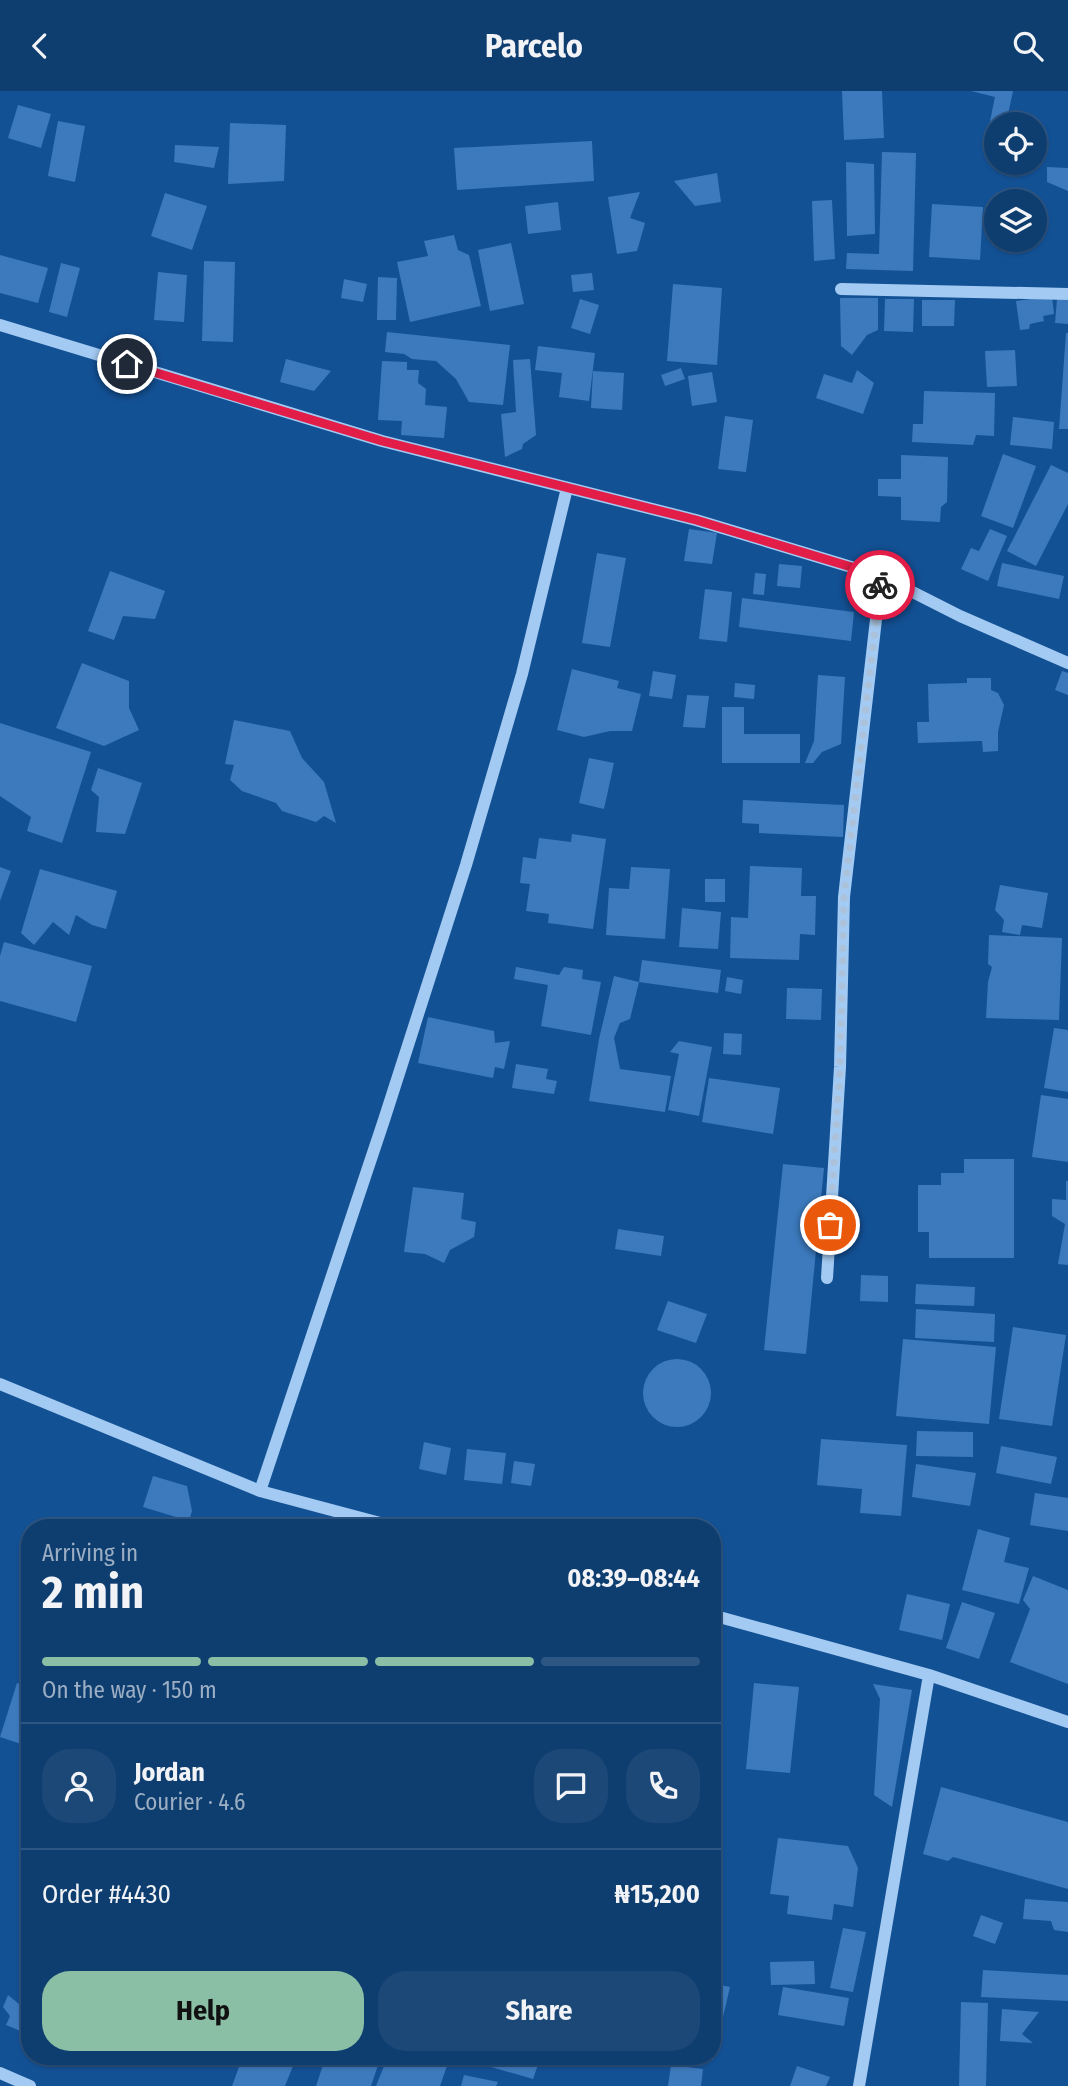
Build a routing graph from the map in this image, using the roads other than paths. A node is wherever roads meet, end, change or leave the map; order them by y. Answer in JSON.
{"nodes":[{"id":1,"x":841,"y":289,"type":"dead end"},
{"id":2,"x":1068,"y":294,"type":"edge"},
{"id":3,"x":0,"y":325,"type":"edge"},
{"id":4,"x":567,"y":488,"type":"junction"},
{"id":5,"x":881,"y":576,"type":"junction"},
{"id":6,"x":1068,"y":663,"type":"edge"},
{"id":7,"x":827,"y":1278,"type":"dead end"},
{"id":8,"x":0,"y":1384,"type":"edge"},
{"id":9,"x":260,"y":1491,"type":"junction"},
{"id":10,"x":352,"y":1514,"type":"junction"},
{"id":11,"x":350,"y":1519,"type":"edge"},
{"id":12,"x":369,"y":1519,"type":"edge"},
{"id":13,"x":721,"y":1617,"type":"edge"},
{"id":14,"x":929,"y":1675,"type":"junction"},
{"id":15,"x":1068,"y":1722,"type":"edge"},
{"id":16,"x":0,"y":2073,"type":"edge"},
{"id":17,"x":30,"y":2086,"type":"edge"},
{"id":18,"x":859,"y":2086,"type":"edge"}],
"edges":[{"from":1,"to":2,"type":"street"},
{"from":3,"to":4,"type":"street"},
{"from":4,"to":5,"type":"street"},
{"from":4,"to":9,"type":"street"},
{"from":5,"to":6,"type":"street"},
{"from":5,"to":7,"type":"street"},
{"from":8,"to":9,"type":"street"},
{"from":9,"to":10,"type":"street"},
{"from":10,"to":11,"type":"street"},
{"from":10,"to":12,"type":"street"},
{"from":13,"to":14,"type":"street"},
{"from":14,"to":15,"type":"street"},
{"from":14,"to":18,"type":"street"},
{"from":16,"to":17,"type":"street"}]}
